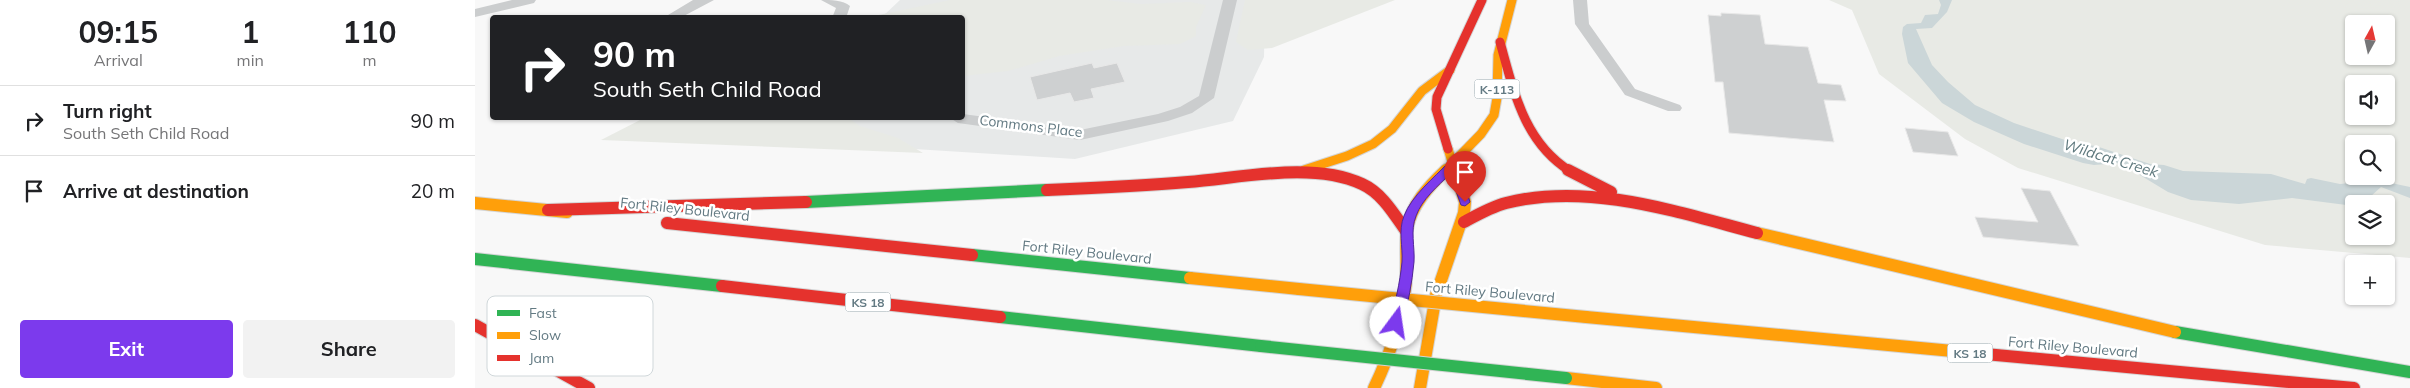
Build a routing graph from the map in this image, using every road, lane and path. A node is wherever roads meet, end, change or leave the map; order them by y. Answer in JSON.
{"nodes":[{"id":1,"x":529,"y":0,"type":"edge"},
{"id":2,"x":707,"y":0,"type":"edge"},
{"id":3,"x":828,"y":0,"type":"edge"},
{"id":4,"x":1230,"y":0,"type":"edge"},
{"id":5,"x":1482,"y":0,"type":"edge"},
{"id":6,"x":1512,"y":0,"type":"edge"},
{"id":7,"x":1580,"y":0,"type":"edge"},
{"id":8,"x":475,"y":14,"type":"edge"},
{"id":9,"x":674,"y":15,"type":"edge"},
{"id":10,"x":840,"y":15,"type":"edge"},
{"id":11,"x":1500,"y":42,"type":"junction"},
{"id":12,"x":1450,"y":70,"type":"junction"},
{"id":13,"x":1674,"y":108,"type":"dead end"},
{"id":14,"x":965,"y":119,"type":"edge"},
{"id":15,"x":1453,"y":164,"type":"junction"},
{"id":16,"x":1289,"y":174,"type":"junction"},
{"id":17,"x":475,"y":203,"type":"edge"},
{"id":18,"x":1637,"y":204,"type":"junction"},
{"id":19,"x":548,"y":210,"type":"junction"},
{"id":20,"x":636,"y":219,"type":"dead end"},
{"id":21,"x":655,"y":221,"type":"dead end"},
{"id":22,"x":1463,"y":222,"type":"junction"},
{"id":23,"x":1407,"y":231,"type":"junction"},
{"id":24,"x":475,"y":259,"type":"edge"},
{"id":25,"x":475,"y":325,"type":"edge"},
{"id":26,"x":487,"y":332,"type":"edge"},
{"id":27,"x":2410,"y":372,"type":"edge"},
{"id":28,"x":567,"y":376,"type":"edge"},
{"id":29,"x":589,"y":388,"type":"edge"},
{"id":30,"x":1374,"y":388,"type":"edge"},
{"id":31,"x":1420,"y":388,"type":"edge"},
{"id":32,"x":1656,"y":388,"type":"edge"},
{"id":33,"x":2354,"y":388,"type":"edge"}],
"edges":[{"from":1,"to":8,"type":"street"},
{"from":2,"to":9,"type":"street"},
{"from":3,"to":10,"type":"street"},
{"from":4,"to":14,"type":"street","name":"Commons Place"},
{"from":5,"to":12,"type":"main road"},
{"from":6,"to":11,"type":"main road","number":"K-113"},
{"from":7,"to":13,"type":"street"},
{"from":11,"to":15,"type":"main road","number":"K-113"},
{"from":11,"to":18,"type":"main road"},
{"from":12,"to":15,"type":"main road"},
{"from":12,"to":16,"type":"main road"},
{"from":15,"to":22,"type":"main road"},
{"from":15,"to":23,"type":"main road","number":"K-113"},
{"from":16,"to":19,"type":"main road"},
{"from":16,"to":23,"type":"main road"},
{"from":17,"to":19,"type":"main road","name":"Fort Riley Boulevard"},
{"from":18,"to":22,"type":"main road"},
{"from":18,"to":27,"type":"main road"},
{"from":19,"to":20,"type":"main road","name":"Fort Riley Boulevard"},
{"from":21,"to":33,"type":"main road","name":"Fort Riley Boulevard","number":"KS 18","bridge":true},
{"from":22,"to":31,"type":"main road"},
{"from":23,"to":30,"type":"main road","number":"K-113"},
{"from":24,"to":32,"type":"main road","number":"KS 18","bridge":true},
{"from":25,"to":26,"type":"main road"},
{"from":28,"to":29,"type":"main road"}]}
